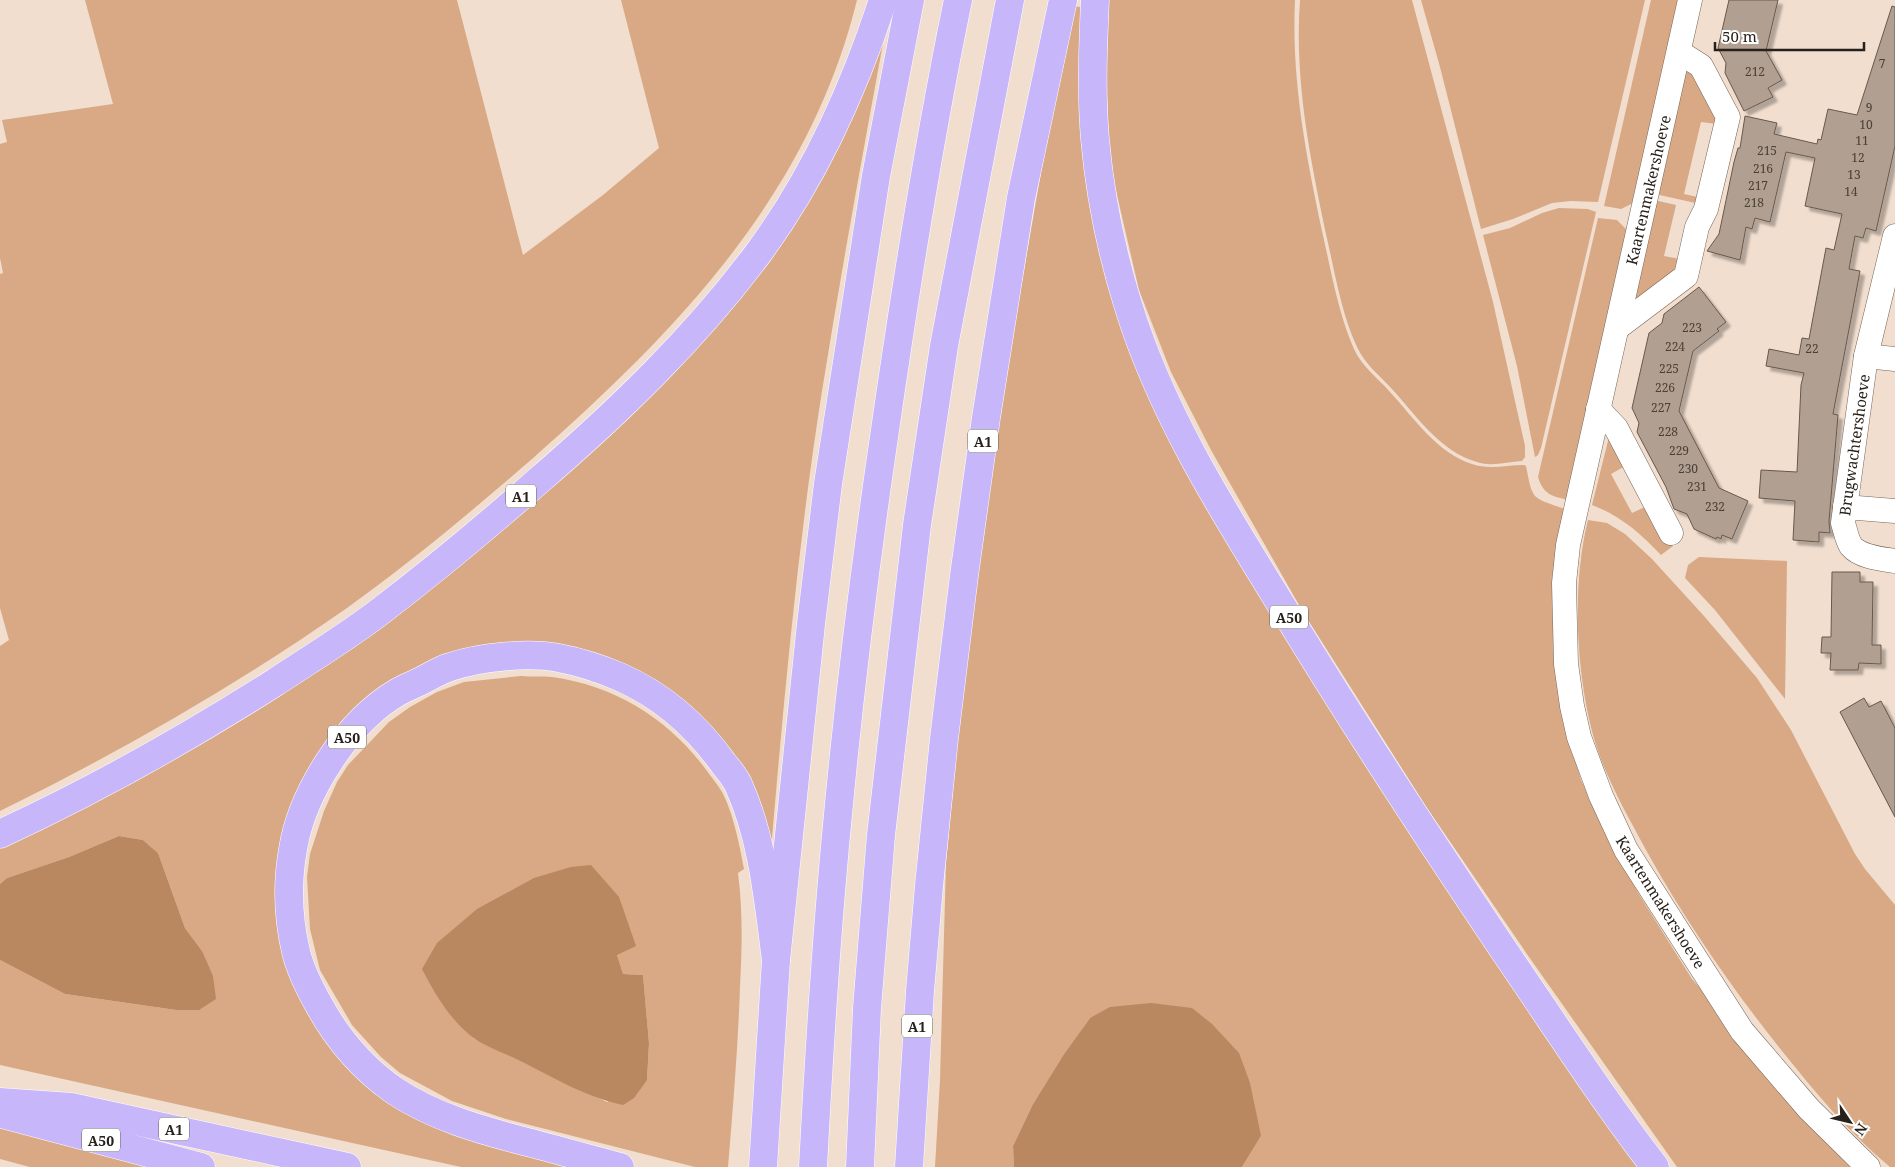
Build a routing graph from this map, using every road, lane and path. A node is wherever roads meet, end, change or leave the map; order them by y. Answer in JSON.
{"nodes":[{"id":1,"x":883,"y":0,"type":"edge"},
{"id":2,"x":910,"y":0,"type":"edge"},
{"id":3,"x":958,"y":0,"type":"edge"},
{"id":4,"x":1010,"y":0,"type":"edge"},
{"id":5,"x":1063,"y":0,"type":"edge"},
{"id":6,"x":1095,"y":0,"type":"edge"},
{"id":7,"x":1690,"y":0,"type":"edge"},
{"id":8,"x":1679,"y":52,"type":"junction"},
{"id":9,"x":1895,"y":236,"type":"edge"},
{"id":10,"x":1617,"y":328,"type":"junction"},
{"id":11,"x":1866,"y":356,"type":"junction"},
{"id":12,"x":1895,"y":359,"type":"edge"},
{"id":13,"x":1598,"y":408,"type":"junction"},
{"id":14,"x":1845,"y":508,"type":"junction"},
{"id":15,"x":1895,"y":511,"type":"edge"},
{"id":16,"x":1671,"y":533,"type":"dead end"},
{"id":17,"x":1895,"y":561,"type":"edge"},
{"id":18,"x":0,"y":834,"type":"edge"},
{"id":19,"x":776,"y":960,"type":"junction"},
{"id":20,"x":0,"y":1102,"type":"edge"},
{"id":21,"x":0,"y":1114,"type":"edge"},
{"id":22,"x":201,"y":1167,"type":"edge"},
{"id":23,"x":347,"y":1167,"type":"edge"},
{"id":24,"x":620,"y":1167,"type":"edge"},
{"id":25,"x":763,"y":1167,"type":"edge"},
{"id":26,"x":813,"y":1167,"type":"edge"},
{"id":27,"x":860,"y":1167,"type":"edge"},
{"id":28,"x":910,"y":1167,"type":"edge"},
{"id":29,"x":1655,"y":1167,"type":"edge"},
{"id":30,"x":1868,"y":1167,"type":"edge"}],
"edges":[{"from":1,"to":18,"type":"highway","number":"A1"},
{"from":2,"to":19,"type":"highway"},
{"from":3,"to":26,"type":"highway"},
{"from":4,"to":27,"type":"highway"},
{"from":5,"to":28,"type":"highway","number":"A1"},
{"from":6,"to":29,"type":"highway","number":"A50"},
{"from":7,"to":8,"type":"street","name":"Kaartenmakershoeve"},
{"from":8,"to":10,"type":"street","name":"Kaartenmakershoeve"},
{"from":8,"to":10,"type":"street"},
{"from":9,"to":11,"type":"street","name":"Brugwachtershoeve"},
{"from":10,"to":13,"type":"street","name":"Kaartenmakershoeve"},
{"from":11,"to":12,"type":"street","name":"Brugwachtershoeve"},
{"from":11,"to":14,"type":"street","name":"Brugwachtershoeve"},
{"from":13,"to":16,"type":"street"},
{"from":13,"to":30,"type":"street","name":"Kaartenmakershoeve"},
{"from":14,"to":15,"type":"street"},
{"from":14,"to":17,"type":"street","name":"Brugwachtershoeve"},
{"from":19,"to":24,"type":"highway","number":"A50"},
{"from":19,"to":25,"type":"highway"},
{"from":20,"to":23,"type":"highway","number":"A1"},
{"from":21,"to":22,"type":"highway","number":"A50"}]}
